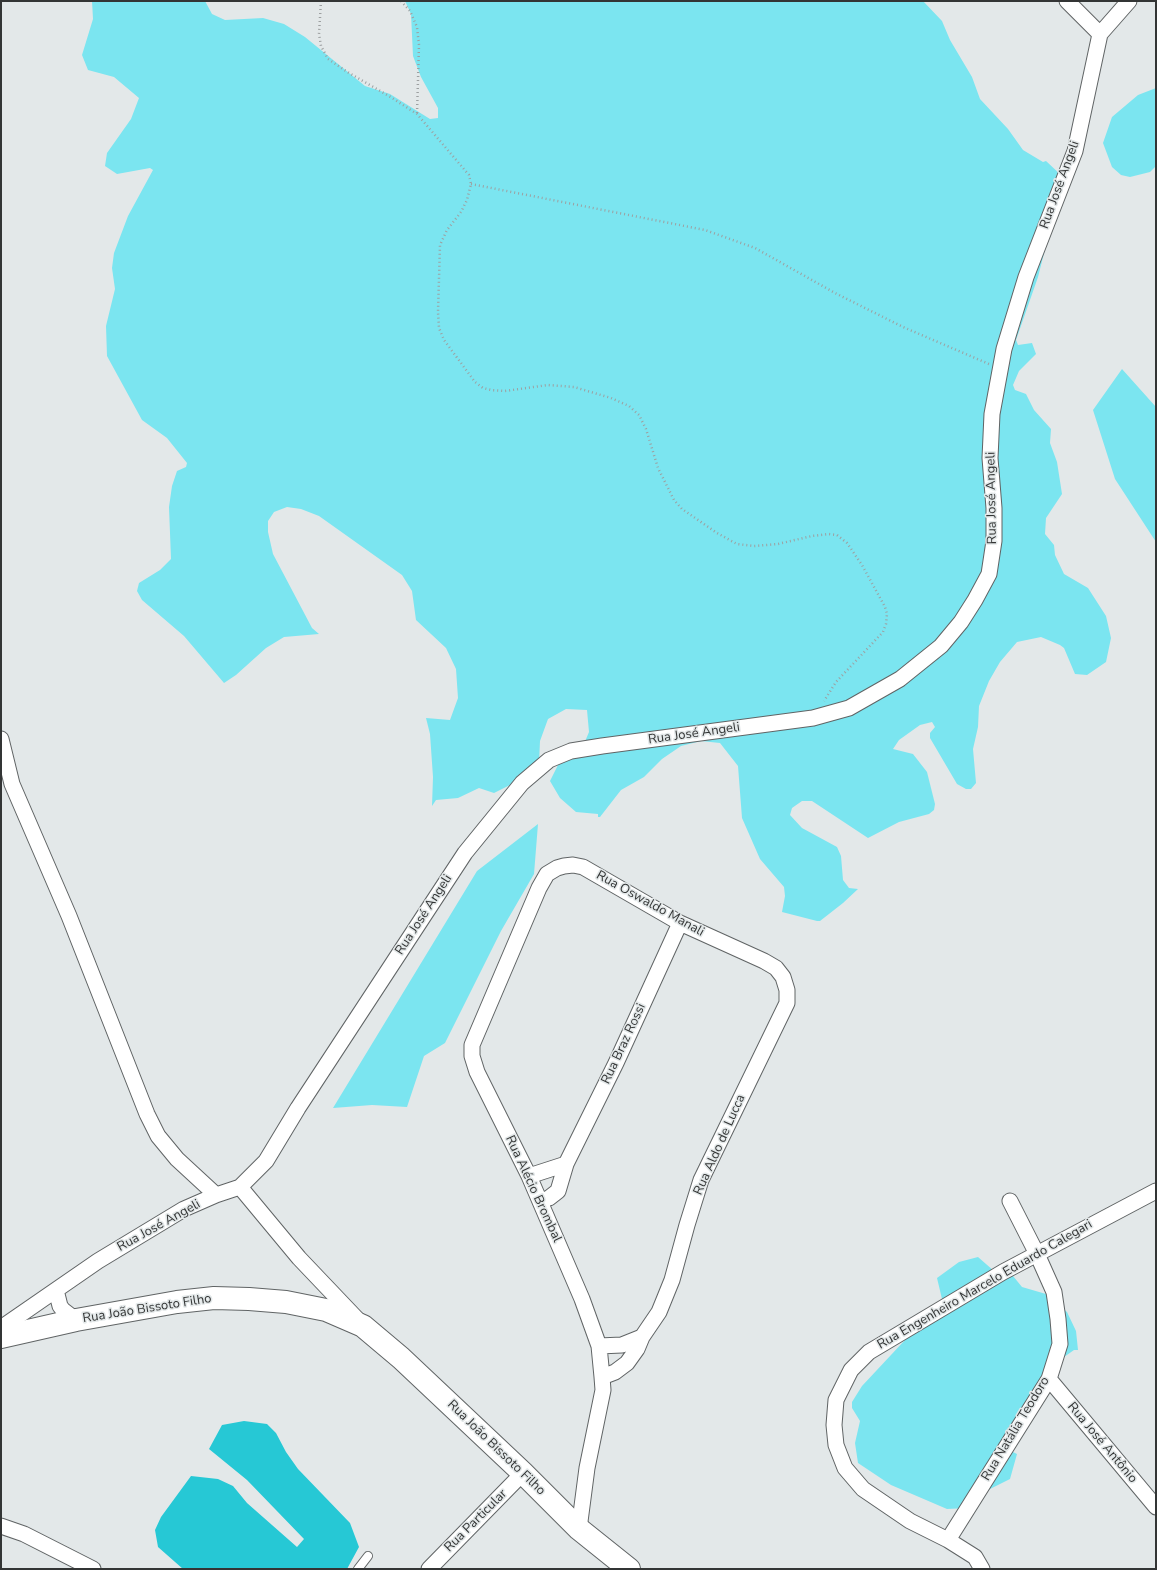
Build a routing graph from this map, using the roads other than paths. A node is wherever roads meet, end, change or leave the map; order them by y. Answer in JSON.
{"nodes":[{"id":1,"x":1067,"y":1,"type":"edge"},
{"id":2,"x":1128,"y":1,"type":"edge"},
{"id":3,"x":1100,"y":34,"type":"junction"},
{"id":4,"x":1,"y":739,"type":"edge"},
{"id":5,"x":557,"y":868,"type":"joint"},
{"id":6,"x":680,"y":923,"type":"junction"},
{"id":7,"x":783,"y":976,"type":"joint"},
{"id":8,"x":566,"y":1164,"type":"junction"},
{"id":9,"x":529,"y":1176,"type":"junction"},
{"id":10,"x":240,"y":1188,"type":"junction"},
{"id":11,"x":1156,"y":1191,"type":"edge"},
{"id":12,"x":216,"y":1195,"type":"junction"},
{"id":13,"x":540,"y":1201,"type":"junction"},
{"id":14,"x":1010,"y":1201,"type":"dead end"},
{"id":15,"x":1037,"y":1254,"type":"junction"},
{"id":16,"x":56,"y":1290,"type":"junction"},
{"id":17,"x":76,"y":1320,"type":"junction"},
{"id":18,"x":364,"y":1326,"type":"junction"},
{"id":19,"x":1,"y":1328,"type":"edge"},
{"id":20,"x":1,"y":1337,"type":"edge"},
{"id":21,"x":642,"y":1337,"type":"junction"},
{"id":22,"x":599,"y":1346,"type":"junction"},
{"id":23,"x":602,"y":1377,"type":"junction"},
{"id":24,"x":1049,"y":1379,"type":"junction"},
{"id":25,"x":523,"y":1473,"type":"junction"},
{"id":26,"x":1156,"y":1507,"type":"edge"},
{"id":27,"x":1,"y":1526,"type":"edge"},
{"id":28,"x":579,"y":1529,"type":"junction"},
{"id":29,"x":948,"y":1540,"type":"junction"},
{"id":30,"x":368,"y":1556,"type":"dead end"},
{"id":31,"x":93,"y":1569,"type":"edge"},
{"id":32,"x":358,"y":1569,"type":"edge"},
{"id":33,"x":429,"y":1569,"type":"edge"},
{"id":34,"x":629,"y":1569,"type":"edge"},
{"id":35,"x":982,"y":1569,"type":"edge"}],
"edges":[{"from":1,"to":3,"type":"street"},
{"from":2,"to":3,"type":"street","name":"Rua José Angeli"},
{"from":3,"to":10,"type":"street","name":"Rua José Angeli"},
{"from":4,"to":12,"type":"street"},
{"from":5,"to":6,"type":"street","name":"Rua Oswaldo Manali"},
{"from":5,"to":9,"type":"street","name":"Rua Alécio Brombal"},
{"from":6,"to":7,"type":"street","name":"Rua Oswaldo Manali"},
{"from":6,"to":8,"type":"street","name":"Rua Braz Rossi"},
{"from":7,"to":21,"type":"street","name":"Rua Aldo de Lucca"},
{"from":8,"to":9,"type":"street"},
{"from":8,"to":13,"type":"street","name":"Rua Braz Rossi"},
{"from":9,"to":13,"type":"street","name":"Rua Alécio Brombal"},
{"from":10,"to":12,"type":"street","name":"Rua José Angeli"},
{"from":10,"to":18,"type":"street","name":"Rua João Bissoto Filho"},
{"from":11,"to":15,"type":"street","name":"Rua Engenheiro Marcelo Eduardo Calegari"},
{"from":12,"to":16,"type":"street","name":"Rua José Angeli"},
{"from":13,"to":22,"type":"street","name":"Rua Alécio Brombal"},
{"from":14,"to":15,"type":"street","name":"Rua Natália Teodoro"},
{"from":15,"to":24,"type":"street","name":"Rua Natália Teodoro"},
{"from":15,"to":29,"type":"street","name":"Rua Engenheiro Marcelo Eduardo Calegari"},
{"from":16,"to":17,"type":"street"},
{"from":16,"to":19,"type":"street","name":"Rua José Angeli"},
{"from":17,"to":18,"type":"main road","name":"Rua João Bissoto Filho"},
{"from":17,"to":20,"type":"main road","name":"Rua João Bissoto Filho"},
{"from":18,"to":25,"type":"main road","name":"Rua João Bissoto Filho"},
{"from":21,"to":22,"type":"street"},
{"from":21,"to":23,"type":"street","name":"Rua Aldo de Lucca"},
{"from":22,"to":23,"type":"street","name":"Rua Alécio Brombal"},
{"from":23,"to":28,"type":"street","name":"Rua Alécio Brombal"},
{"from":24,"to":26,"type":"street","name":"Rua José Antônio"},
{"from":24,"to":29,"type":"street","name":"Rua Natália Teodoro"},
{"from":25,"to":28,"type":"main road","name":"Rua João Bissoto Filho"},
{"from":25,"to":33,"type":"street","name":"Rua Particular"},
{"from":27,"to":31,"type":"street"},
{"from":28,"to":34,"type":"main road","name":"Rua João Bissoto Filho"},
{"from":29,"to":35,"type":"street","name":"Rua Engenheiro Marcelo Eduardo Calegari"},
{"from":30,"to":32,"type":"lane"}]}
